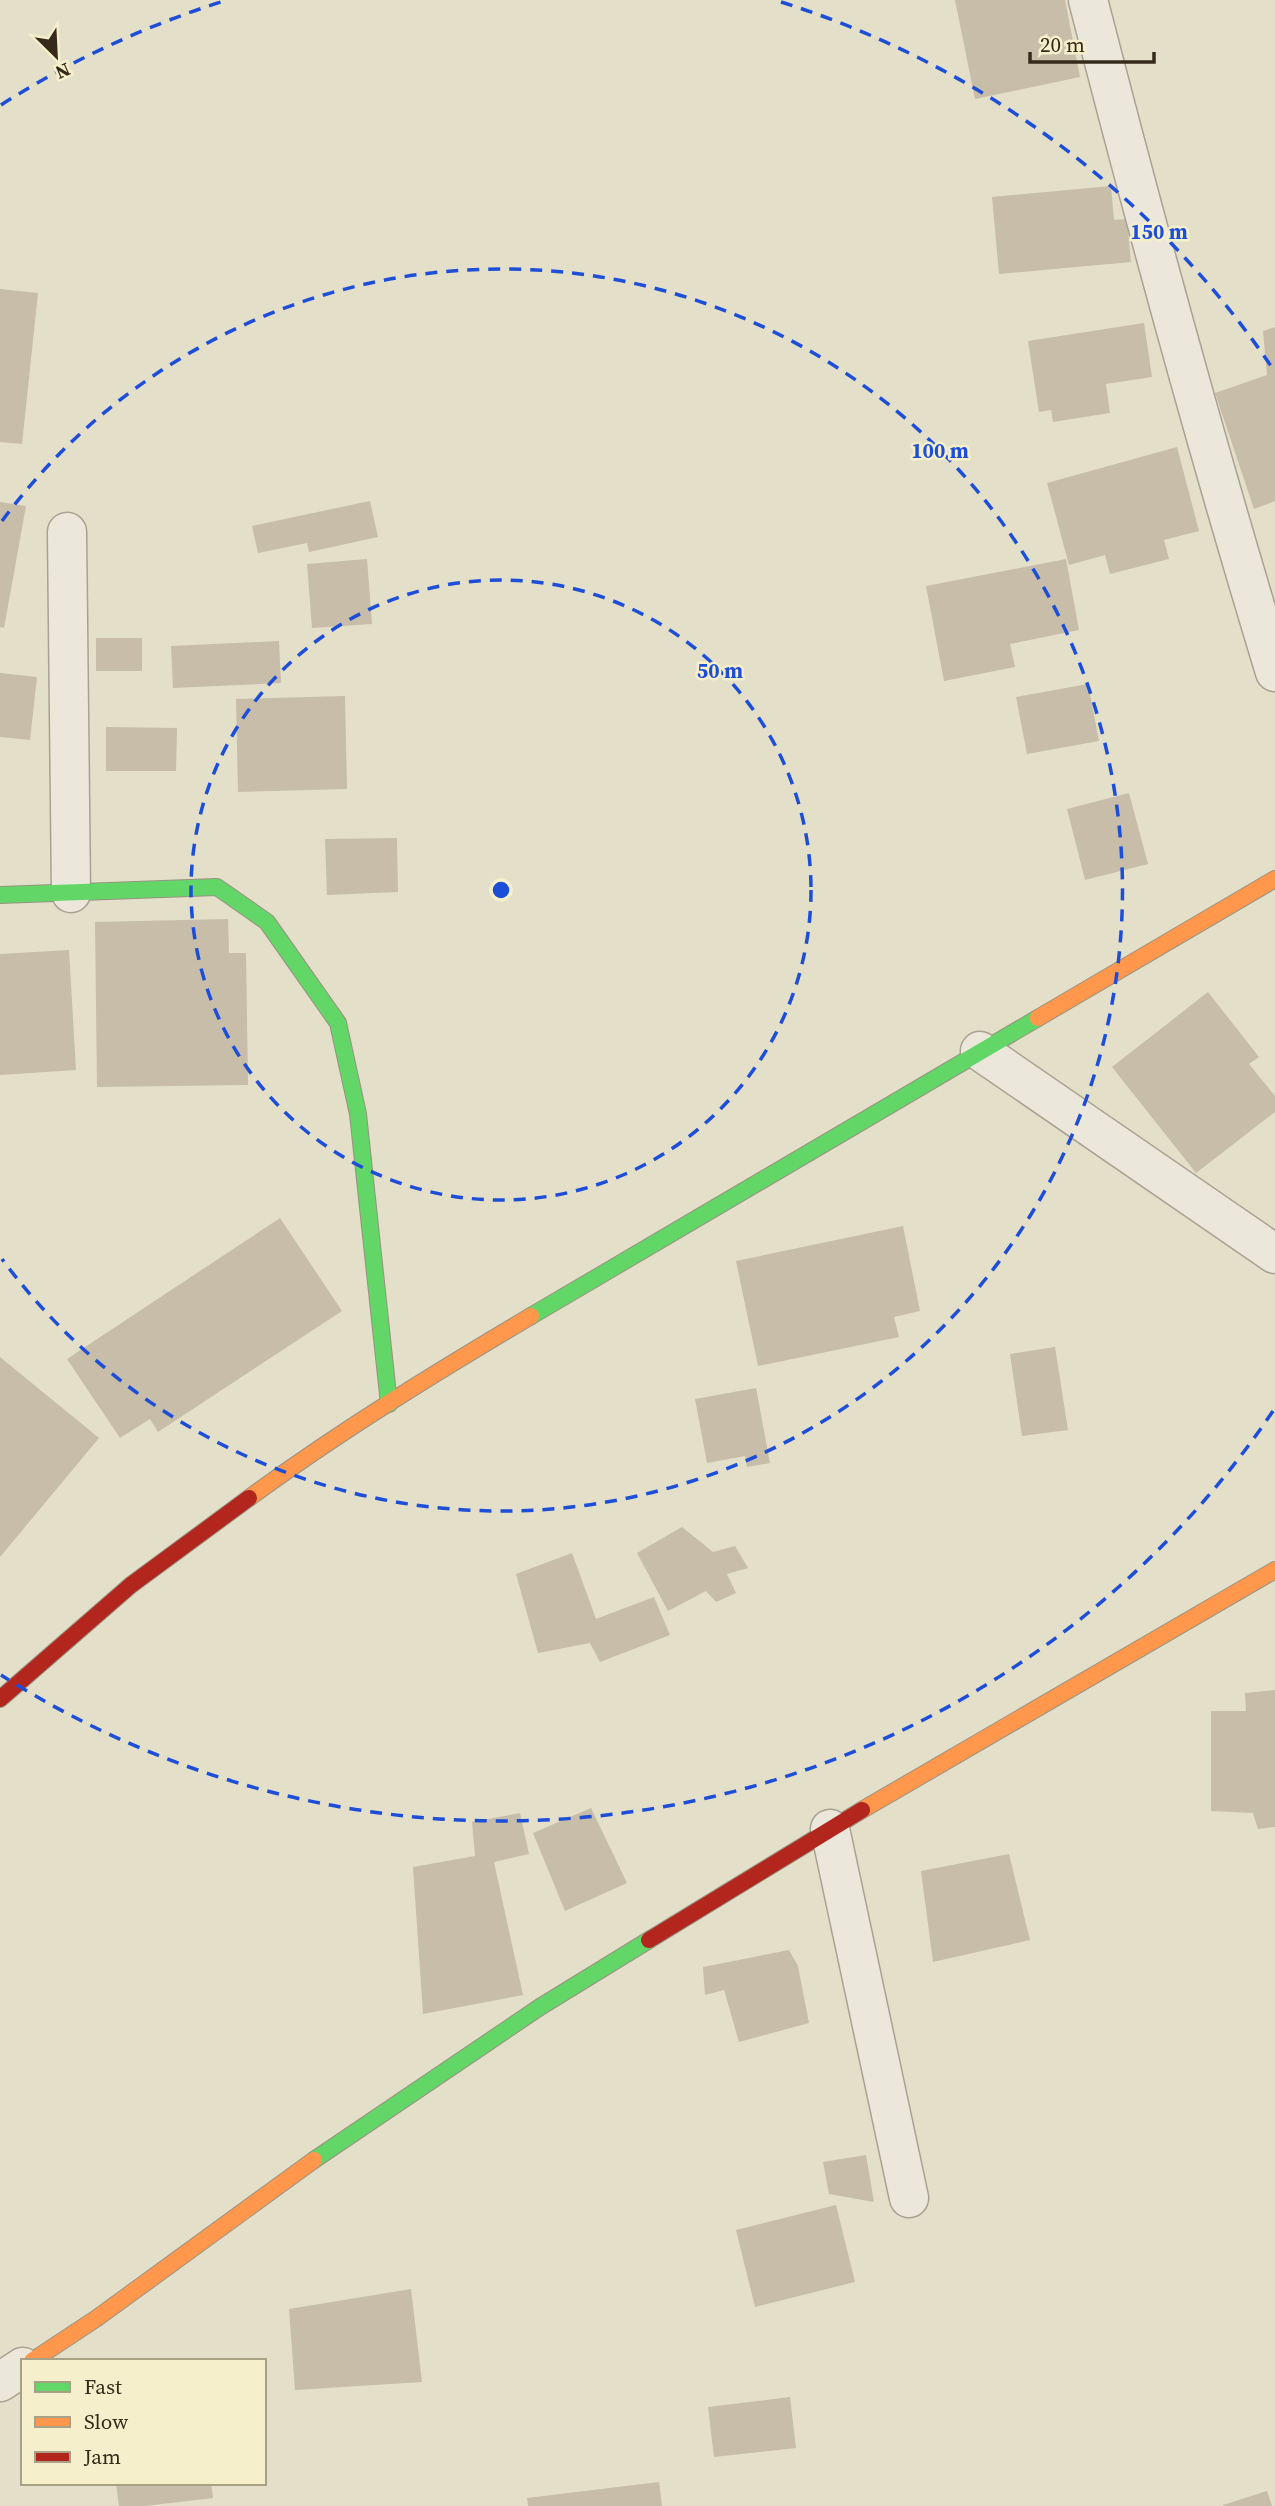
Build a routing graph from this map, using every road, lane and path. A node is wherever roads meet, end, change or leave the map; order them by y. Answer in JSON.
{"nodes":[{"id":1,"x":1088,"y":0,"type":"edge"},
{"id":2,"x":67,"y":531,"type":"dead end"},
{"id":3,"x":1275,"y":672,"type":"edge"},
{"id":4,"x":1275,"y":879,"type":"edge"},
{"id":5,"x":71,"y":893,"type":"junction"},
{"id":6,"x":0,"y":895,"type":"edge"},
{"id":7,"x":980,"y":1051,"type":"junction"},
{"id":8,"x":1275,"y":1254,"type":"edge"},
{"id":9,"x":388,"y":1404,"type":"junction"},
{"id":10,"x":1275,"y":1570,"type":"edge"},
{"id":11,"x":0,"y":1699,"type":"edge"},
{"id":12,"x":830,"y":1829,"type":"junction"},
{"id":13,"x":909,"y":2198,"type":"dead end"},
{"id":14,"x":36,"y":2359,"type":"edge"},
{"id":15,"x":21,"y":2368,"type":"edge"},
{"id":16,"x":0,"y":2382,"type":"edge"}],
"edges":[{"from":1,"to":3,"type":"street"},
{"from":2,"to":5,"type":"street"},
{"from":4,"to":7,"type":"street"},
{"from":5,"to":6,"type":"street"},
{"from":5,"to":9,"type":"street"},
{"from":7,"to":8,"type":"street"},
{"from":7,"to":9,"type":"street"},
{"from":9,"to":11,"type":"street"},
{"from":10,"to":12,"type":"street"},
{"from":12,"to":13,"type":"street"},
{"from":12,"to":14,"type":"street"},
{"from":15,"to":16,"type":"street"}]}
